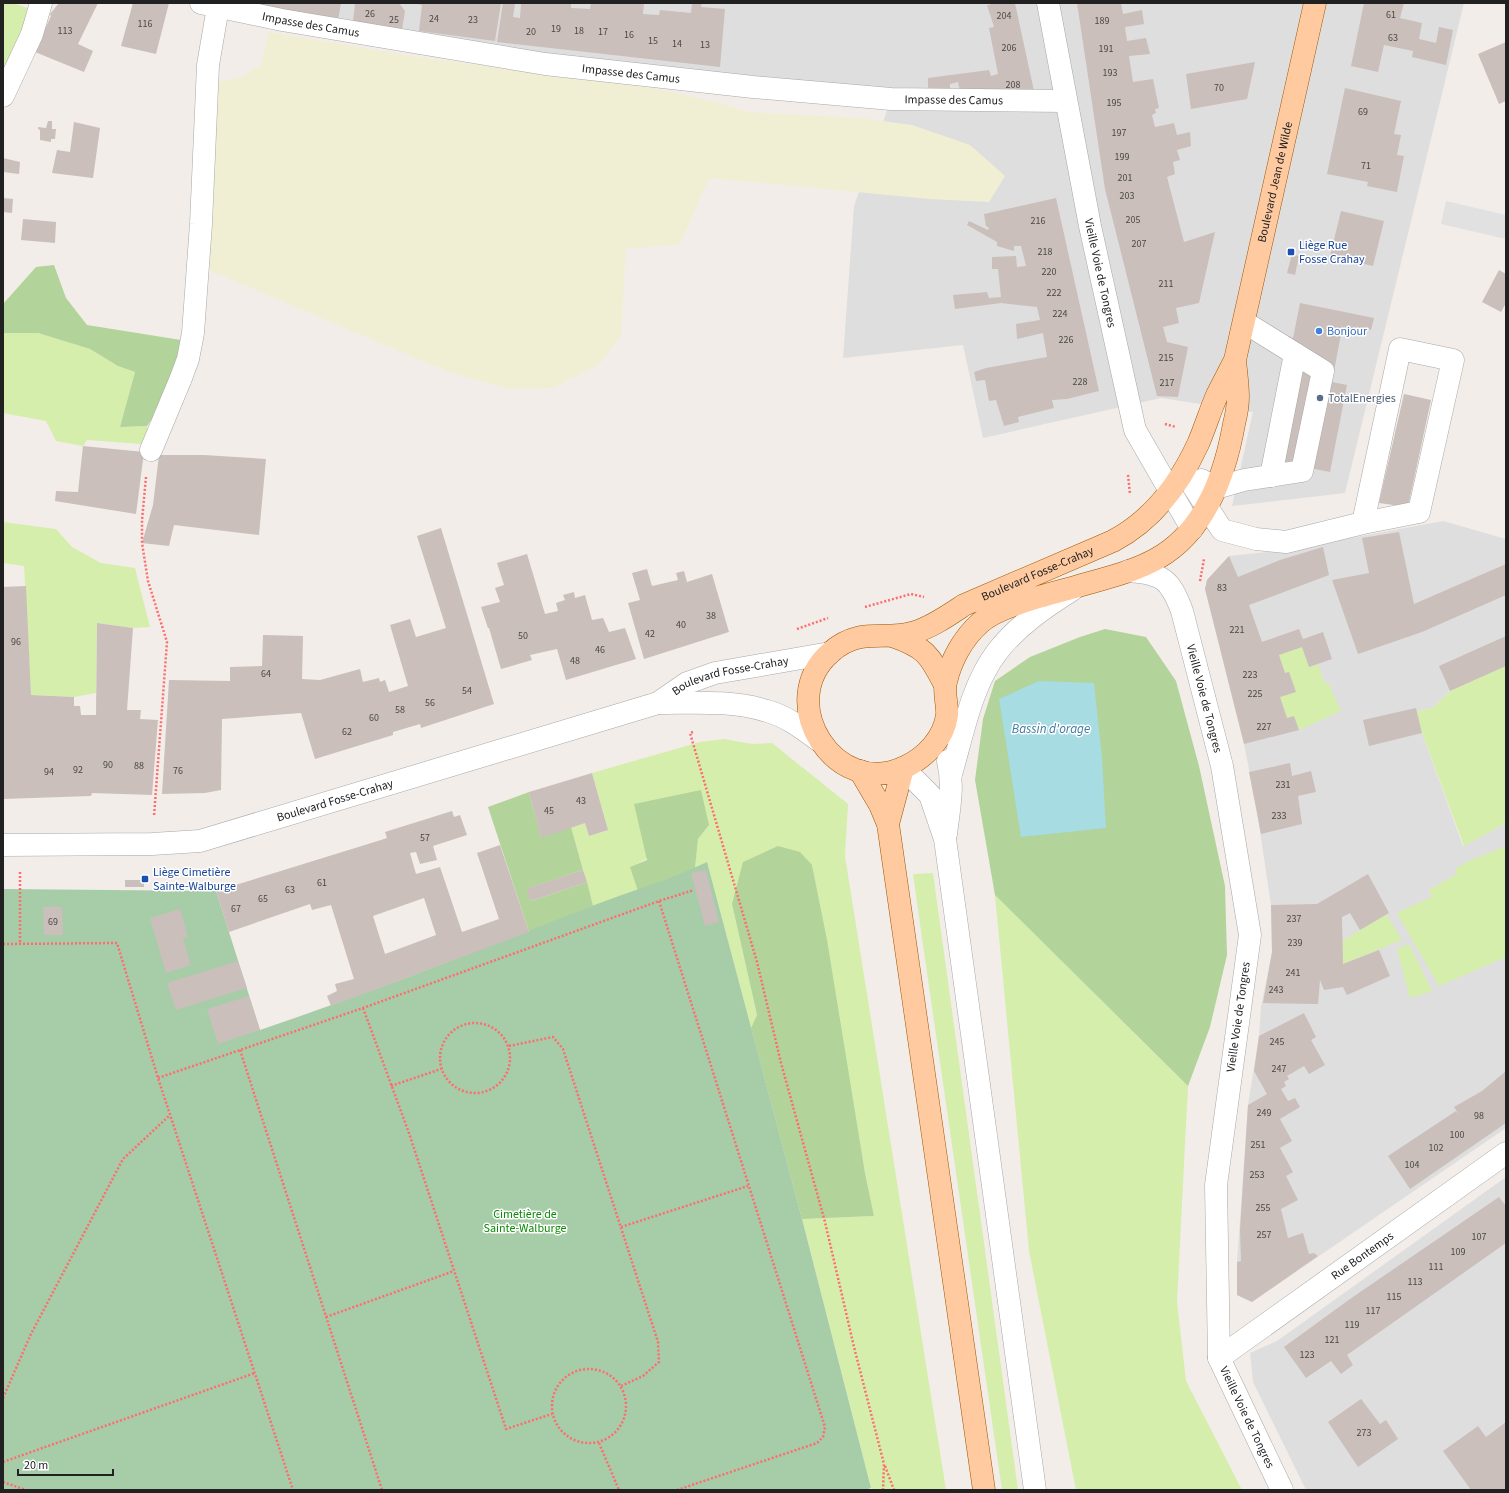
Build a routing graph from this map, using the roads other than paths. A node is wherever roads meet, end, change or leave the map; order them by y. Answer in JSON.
{"nodes":[{"id":1,"x":41,"y":3,"type":"edge"},
{"id":2,"x":1048,"y":3,"type":"edge"},
{"id":3,"x":1315,"y":3,"type":"edge"},
{"id":4,"x":210,"y":5,"type":"edge"},
{"id":5,"x":3,"y":96,"type":"edge"},
{"id":6,"x":1066,"y":101,"type":"junction"},
{"id":7,"x":1244,"y":322,"type":"junction"},
{"id":8,"x":1295,"y":354,"type":"junction"},
{"id":9,"x":1236,"y":360,"type":"junction"},
{"id":10,"x":151,"y":450,"type":"road end"},
{"id":11,"x":1184,"y":472,"type":"junction"},
{"id":12,"x":1271,"y":476,"type":"junction"},
{"id":13,"x":1216,"y":488,"type":"junction"},
{"id":14,"x":1171,"y":490,"type":"junction"},
{"id":15,"x":1206,"y":507,"type":"junction"},
{"id":16,"x":1363,"y":523,"type":"junction"},
{"id":17,"x":1192,"y":529,"type":"junction"},
{"id":18,"x":1158,"y":558,"type":"joint"},
{"id":19,"x":1128,"y":571,"type":"junction"},
{"id":20,"x":1076,"y":586,"type":"junction"},
{"id":21,"x":892,"y":636,"type":"junction"},
{"id":22,"x":830,"y":652,"type":"junction"},
{"id":23,"x":945,"y":685,"type":"junction"},
{"id":24,"x":658,"y":703,"type":"junction"},
{"id":25,"x":939,"y":739,"type":"junction"},
{"id":26,"x":818,"y":740,"type":"junction"},
{"id":27,"x":903,"y":768,"type":"junction"},
{"id":28,"x":860,"y":771,"type":"junction"},
{"id":29,"x":951,"y":774,"type":"junction"},
{"id":30,"x":888,"y":824,"type":"junction"},
{"id":31,"x":945,"y":839,"type":"junction"},
{"id":32,"x":12,"y":845,"type":"edge"},
{"id":33,"x":1506,"y":1153,"type":"edge"},
{"id":34,"x":1219,"y":1358,"type":"junction"},
{"id":35,"x":984,"y":1490,"type":"edge"},
{"id":36,"x":1035,"y":1490,"type":"edge"},
{"id":37,"x":1282,"y":1490,"type":"edge"}],
"edges":[{"from":1,"to":5,"type":"street"},
{"from":2,"to":6,"type":"street","name":"Vieille Voie de Tongres"},
{"from":3,"to":7,"type":"main road","name":"Boulevard Jean de Wilde"},
{"from":4,"to":6,"type":"street","name":"Impasse des Camus"},
{"from":4,"to":10,"type":"street"},
{"from":6,"to":14,"type":"street","name":"Vieille Voie de Tongres"},
{"from":7,"to":8,"type":"street"},
{"from":7,"to":9,"type":"main road","name":"Boulevard Jean de Wilde"},
{"from":8,"to":12,"type":"street"},
{"from":8,"to":12,"type":"street"},
{"from":9,"to":11,"type":"main road","name":"Boulevard Jean de Wilde"},
{"from":9,"to":13,"type":"main road","name":"Boulevard Jean de Wilde"},
{"from":11,"to":13,"type":"street"},
{"from":11,"to":14,"type":"main road","name":"Boulevard Jean de Wilde"},
{"from":11,"to":15,"type":"street"},
{"from":12,"to":13,"type":"street"},
{"from":13,"to":15,"type":"main road","name":"Boulevard Jean de Wilde"},
{"from":14,"to":17,"type":"street","name":"Vieille Voie de Tongres"},
{"from":14,"to":21,"type":"main road","name":"Boulevard Fosse-Crahay"},
{"from":15,"to":16,"type":"street"},
{"from":15,"to":17,"type":"main road","name":"Boulevard Jean de Wilde"},
{"from":16,"to":16,"type":"street"},
{"from":17,"to":18,"type":"main road","name":"Boulevard Jean de Wilde"},
{"from":18,"to":19,"type":"main road","name":"Boulevard Fosse-Crahay"},
{"from":19,"to":20,"type":"main road","name":"Boulevard Fosse-Crahay"},
{"from":19,"to":34,"type":"street","name":"Vieille Voie de Tongres"},
{"from":20,"to":23,"type":"main road","name":"Boulevard Fosse-Crahay"},
{"from":20,"to":29,"type":"street"},
{"from":21,"to":22,"type":"main road","name":"Boulevard Fosse-Crahay"},
{"from":21,"to":23,"type":"main road","name":"Boulevard Fosse-Crahay"},
{"from":22,"to":24,"type":"street","name":"Boulevard Fosse-Crahay"},
{"from":22,"to":26,"type":"main road","name":"Boulevard Fosse-Crahay"},
{"from":23,"to":25,"type":"main road","name":"Boulevard Fosse-Crahay"},
{"from":24,"to":26,"type":"street","name":"Boulevard Fosse-Crahay"},
{"from":24,"to":32,"type":"street","name":"Boulevard Fosse-Crahay"},
{"from":25,"to":27,"type":"main road","name":"Boulevard Fosse-Crahay"},
{"from":25,"to":29,"type":"street"},
{"from":26,"to":28,"type":"main road","name":"Boulevard Fosse-Crahay"},
{"from":27,"to":28,"type":"main road","name":"Boulevard Fosse-Crahay"},
{"from":27,"to":30,"type":"main road"},
{"from":27,"to":31,"type":"street"},
{"from":28,"to":30,"type":"main road"},
{"from":29,"to":31,"type":"street"},
{"from":30,"to":35,"type":"main road"},
{"from":31,"to":36,"type":"street"},
{"from":33,"to":34,"type":"street","name":"Rue Bontemps"},
{"from":34,"to":37,"type":"street","name":"Vieille Voie de Tongres"}]}
